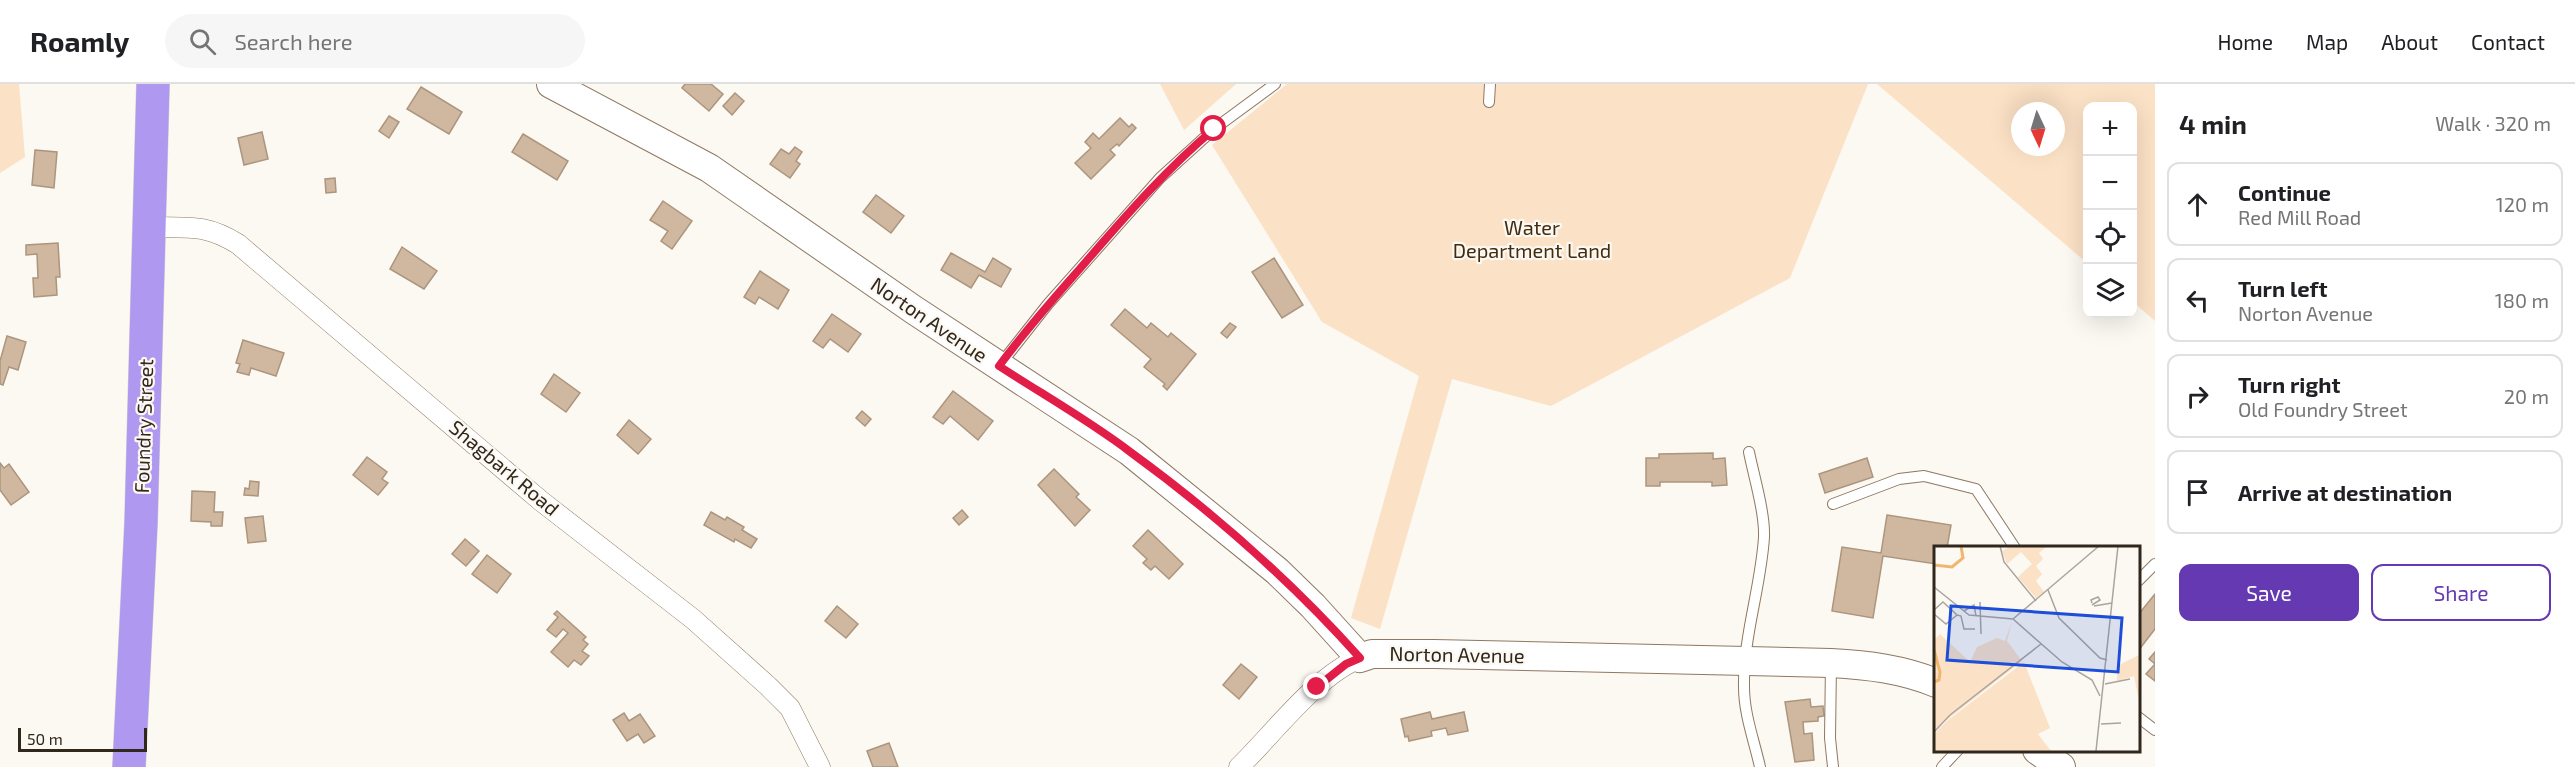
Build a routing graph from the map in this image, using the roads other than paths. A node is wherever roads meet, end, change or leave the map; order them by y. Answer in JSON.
{"nodes":[{"id":1,"x":153,"y":84,"type":"edge"},
{"id":2,"x":551,"y":84,"type":"edge"},
{"id":3,"x":1275,"y":84,"type":"edge"},
{"id":4,"x":1490,"y":84,"type":"edge"},
{"id":5,"x":1489,"y":102,"type":"dead end"},
{"id":6,"x":149,"y":227,"type":"junction"},
{"id":7,"x":999,"y":366,"type":"junction"},
{"id":8,"x":1749,"y":452,"type":"dead end"},
{"id":9,"x":1833,"y":504,"type":"dead end"},
{"id":10,"x":2014,"y":546,"type":"edge"},
{"id":11,"x":2155,"y":564,"type":"edge"},
{"id":12,"x":2140,"y":580,"type":"edge"},
{"id":13,"x":1360,"y":658,"type":"junction"},
{"id":14,"x":1745,"y":660,"type":"junction"},
{"id":15,"x":1831,"y":663,"type":"junction"},
{"id":16,"x":1934,"y":682,"type":"edge"},
{"id":17,"x":2140,"y":718,"type":"edge"},
{"id":18,"x":2155,"y":730,"type":"edge"},
{"id":19,"x":1956,"y":752,"type":"edge"},
{"id":20,"x":2040,"y":752,"type":"edge"},
{"id":21,"x":129,"y":767,"type":"edge"},
{"id":22,"x":820,"y":767,"type":"edge"},
{"id":23,"x":1239,"y":767,"type":"edge"},
{"id":24,"x":1760,"y":767,"type":"edge"},
{"id":25,"x":1833,"y":767,"type":"edge"},
{"id":26,"x":1942,"y":767,"type":"edge"},
{"id":27,"x":2061,"y":767,"type":"edge"}],
"edges":[{"from":1,"to":6,"type":"highway","name":"Foundry Street"},
{"from":2,"to":7,"type":"street","name":"Norton Avenue"},
{"from":3,"to":7,"type":"lane"},
{"from":4,"to":5,"type":"lane"},
{"from":6,"to":21,"type":"highway","name":"Foundry Street"},
{"from":6,"to":22,"type":"street","name":"Shagbark Road"},
{"from":7,"to":13,"type":"street","name":"Norton Avenue"},
{"from":8,"to":14,"type":"lane"},
{"from":9,"to":10,"type":"lane"},
{"from":11,"to":12,"type":"lane"},
{"from":13,"to":14,"type":"street","name":"Norton Avenue"},
{"from":13,"to":23,"type":"street"},
{"from":14,"to":15,"type":"street","name":"Norton Avenue"},
{"from":14,"to":24,"type":"lane"},
{"from":15,"to":16,"type":"street","name":"Norton Avenue"},
{"from":15,"to":25,"type":"lane"},
{"from":17,"to":18,"type":"lane"},
{"from":19,"to":26,"type":"lane"},
{"from":20,"to":27,"type":"street"}]}
